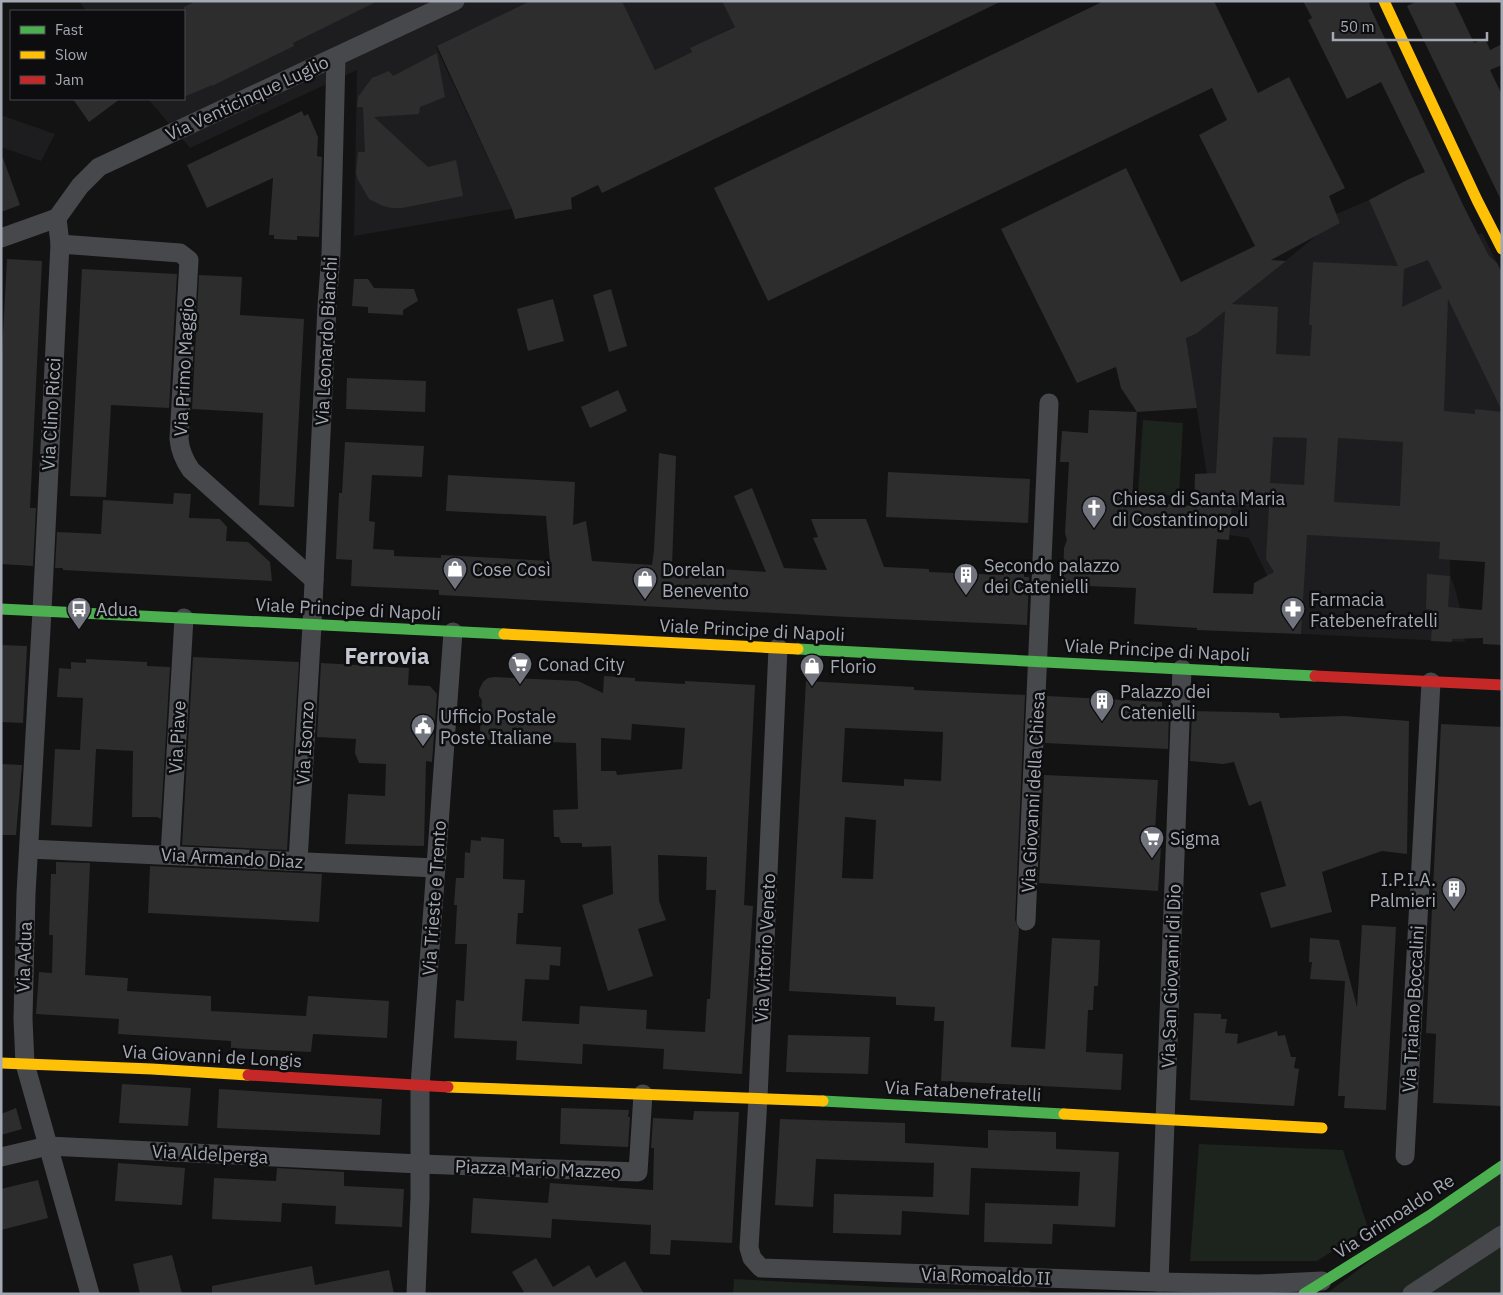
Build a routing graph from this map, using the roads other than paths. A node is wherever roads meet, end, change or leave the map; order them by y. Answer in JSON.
{"nodes":[{"id":1,"x":455,"y":1,"type":"edge"},
{"id":2,"x":1384,"y":1,"type":"edge"},
{"id":3,"x":336,"y":56,"type":"junction"},
{"id":4,"x":56,"y":218,"type":"junction"},
{"id":5,"x":1,"y":238,"type":"edge"},
{"id":6,"x":60,"y":244,"type":"junction"},
{"id":7,"x":1502,"y":249,"type":"edge"},
{"id":8,"x":1049,"y":403,"type":"dead end"},
{"id":9,"x":314,"y":580,"type":"junction"},
{"id":10,"x":1,"y":609,"type":"edge"},
{"id":11,"x":42,"y":611,"type":"junction"},
{"id":12,"x":184,"y":618,"type":"junction"},
{"id":13,"x":312,"y":625,"type":"junction"},
{"id":14,"x":453,"y":632,"type":"junction"},
{"id":15,"x":778,"y":648,"type":"junction"},
{"id":16,"x":1039,"y":662,"type":"junction"},
{"id":17,"x":1182,"y":669,"type":"junction"},
{"id":18,"x":1431,"y":682,"type":"junction"},
{"id":19,"x":1502,"y":685,"type":"edge"},
{"id":20,"x":29,"y":849,"type":"junction"},
{"id":21,"x":170,"y":855,"type":"junction"},
{"id":22,"x":298,"y":861,"type":"junction"},
{"id":23,"x":436,"y":868,"type":"junction"},
{"id":24,"x":1026,"y":921,"type":"dead end"},
{"id":25,"x":1,"y":1063,"type":"edge"},
{"id":26,"x":25,"y":1064,"type":"junction"},
{"id":27,"x":420,"y":1086,"type":"junction"},
{"id":28,"x":643,"y":1094,"type":"junction"},
{"id":29,"x":758,"y":1098,"type":"junction"},
{"id":30,"x":1166,"y":1121,"type":"junction"},
{"id":31,"x":1322,"y":1128,"type":"dead end"},
{"id":32,"x":48,"y":1146,"type":"junction"},
{"id":33,"x":1405,"y":1156,"type":"dead end"},
{"id":34,"x":1,"y":1158,"type":"edge"},
{"id":35,"x":420,"y":1164,"type":"junction"},
{"id":36,"x":1502,"y":1166,"type":"edge"},
{"id":37,"x":1502,"y":1235,"type":"edge"},
{"id":38,"x":749,"y":1248,"type":"joint"},
{"id":39,"x":1324,"y":1281,"type":"junction"},
{"id":40,"x":1159,"y":1282,"type":"junction"},
{"id":41,"x":90,"y":1294,"type":"edge"},
{"id":42,"x":416,"y":1294,"type":"edge"},
{"id":43,"x":1304,"y":1294,"type":"edge"},
{"id":44,"x":1412,"y":1294,"type":"edge"}],
"edges":[{"from":1,"to":3,"type":"street","name":"Via Venticinque Luglio"},
{"from":2,"to":7,"type":"street"},
{"from":3,"to":4,"type":"street","name":"Via Venticinque Luglio"},
{"from":3,"to":9,"type":"street","name":"Via Leonardo Bianchi"},
{"from":4,"to":5,"type":"street"},
{"from":4,"to":6,"type":"street","name":"Via Clino Ricci"},
{"from":6,"to":9,"type":"street","name":"Via Primo Maggio"},
{"from":6,"to":11,"type":"street","name":"Via Clino Ricci"},
{"from":8,"to":16,"type":"street","name":"Via Giovanni della Chiesa"},
{"from":9,"to":13,"type":"street","name":"Via Leonardo Bianchi"},
{"from":10,"to":11,"type":"street","name":"Viale Principe di Napoli"},
{"from":11,"to":12,"type":"street","name":"Viale Principe di Napoli"},
{"from":11,"to":20,"type":"street","name":"Via Adua"},
{"from":12,"to":13,"type":"street","name":"Viale Principe di Napoli"},
{"from":12,"to":21,"type":"street","name":"Via Piave"},
{"from":13,"to":14,"type":"street","name":"Viale Principe di Napoli"},
{"from":13,"to":22,"type":"street","name":"Via Isonzo"},
{"from":14,"to":15,"type":"street","name":"Viale Principe di Napoli"},
{"from":14,"to":23,"type":"street","name":"Via Trieste e Trento"},
{"from":15,"to":16,"type":"street","name":"Viale Principe di Napoli"},
{"from":15,"to":29,"type":"street","name":"Via Vittorio Veneto"},
{"from":16,"to":17,"type":"street","name":"Viale Principe di Napoli"},
{"from":16,"to":24,"type":"street","name":"Via Giovanni della Chiesa"},
{"from":17,"to":18,"type":"street","name":"Viale Principe di Napoli"},
{"from":17,"to":30,"type":"street","name":"Via San Giovanni di Dio"},
{"from":18,"to":19,"type":"street","name":"Viale Principe di Napoli"},
{"from":18,"to":33,"type":"street","name":"Via Traiano Boccalini"},
{"from":20,"to":21,"type":"street","name":"Via Armando Diaz"},
{"from":20,"to":26,"type":"street","name":"Via Adua"},
{"from":21,"to":22,"type":"street","name":"Via Armando Diaz"},
{"from":22,"to":23,"type":"street","name":"Via Armando Diaz"},
{"from":23,"to":27,"type":"street","name":"Via Trieste e Trento"},
{"from":25,"to":26,"type":"street","name":"Via Giovanni de Longis"},
{"from":26,"to":27,"type":"street","name":"Via Giovanni de Longis"},
{"from":26,"to":32,"type":"street","name":"Via Adua"},
{"from":27,"to":28,"type":"street"},
{"from":27,"to":35,"type":"street","name":"Via Trieste e Trento"},
{"from":28,"to":29,"type":"street"},
{"from":28,"to":35,"type":"street","name":"Piazza Mario Mazzeo"},
{"from":29,"to":30,"type":"street","name":"Via Fatabenefratelli"},
{"from":29,"to":38,"type":"street","name":"Via Vittorio Veneto"},
{"from":30,"to":31,"type":"street","name":"Via Fatabenefratelli"},
{"from":30,"to":40,"type":"street","name":"Via San Giovanni di Dio"},
{"from":32,"to":34,"type":"street","name":"Via Aldelperga"},
{"from":32,"to":35,"type":"street","name":"Via Aldelperga"},
{"from":32,"to":41,"type":"street","name":"Via Adua"},
{"from":35,"to":42,"type":"street","name":"Via Trieste e Trento"},
{"from":36,"to":39,"type":"street","name":"Via Grimoaldo Re"},
{"from":37,"to":44,"type":"street"},
{"from":38,"to":40,"type":"street","name":"Via Romoaldo II"},
{"from":39,"to":40,"type":"street","name":"Via Romoaldo II"},
{"from":39,"to":43,"type":"street","name":"Via Grimoaldo Re"}]}
